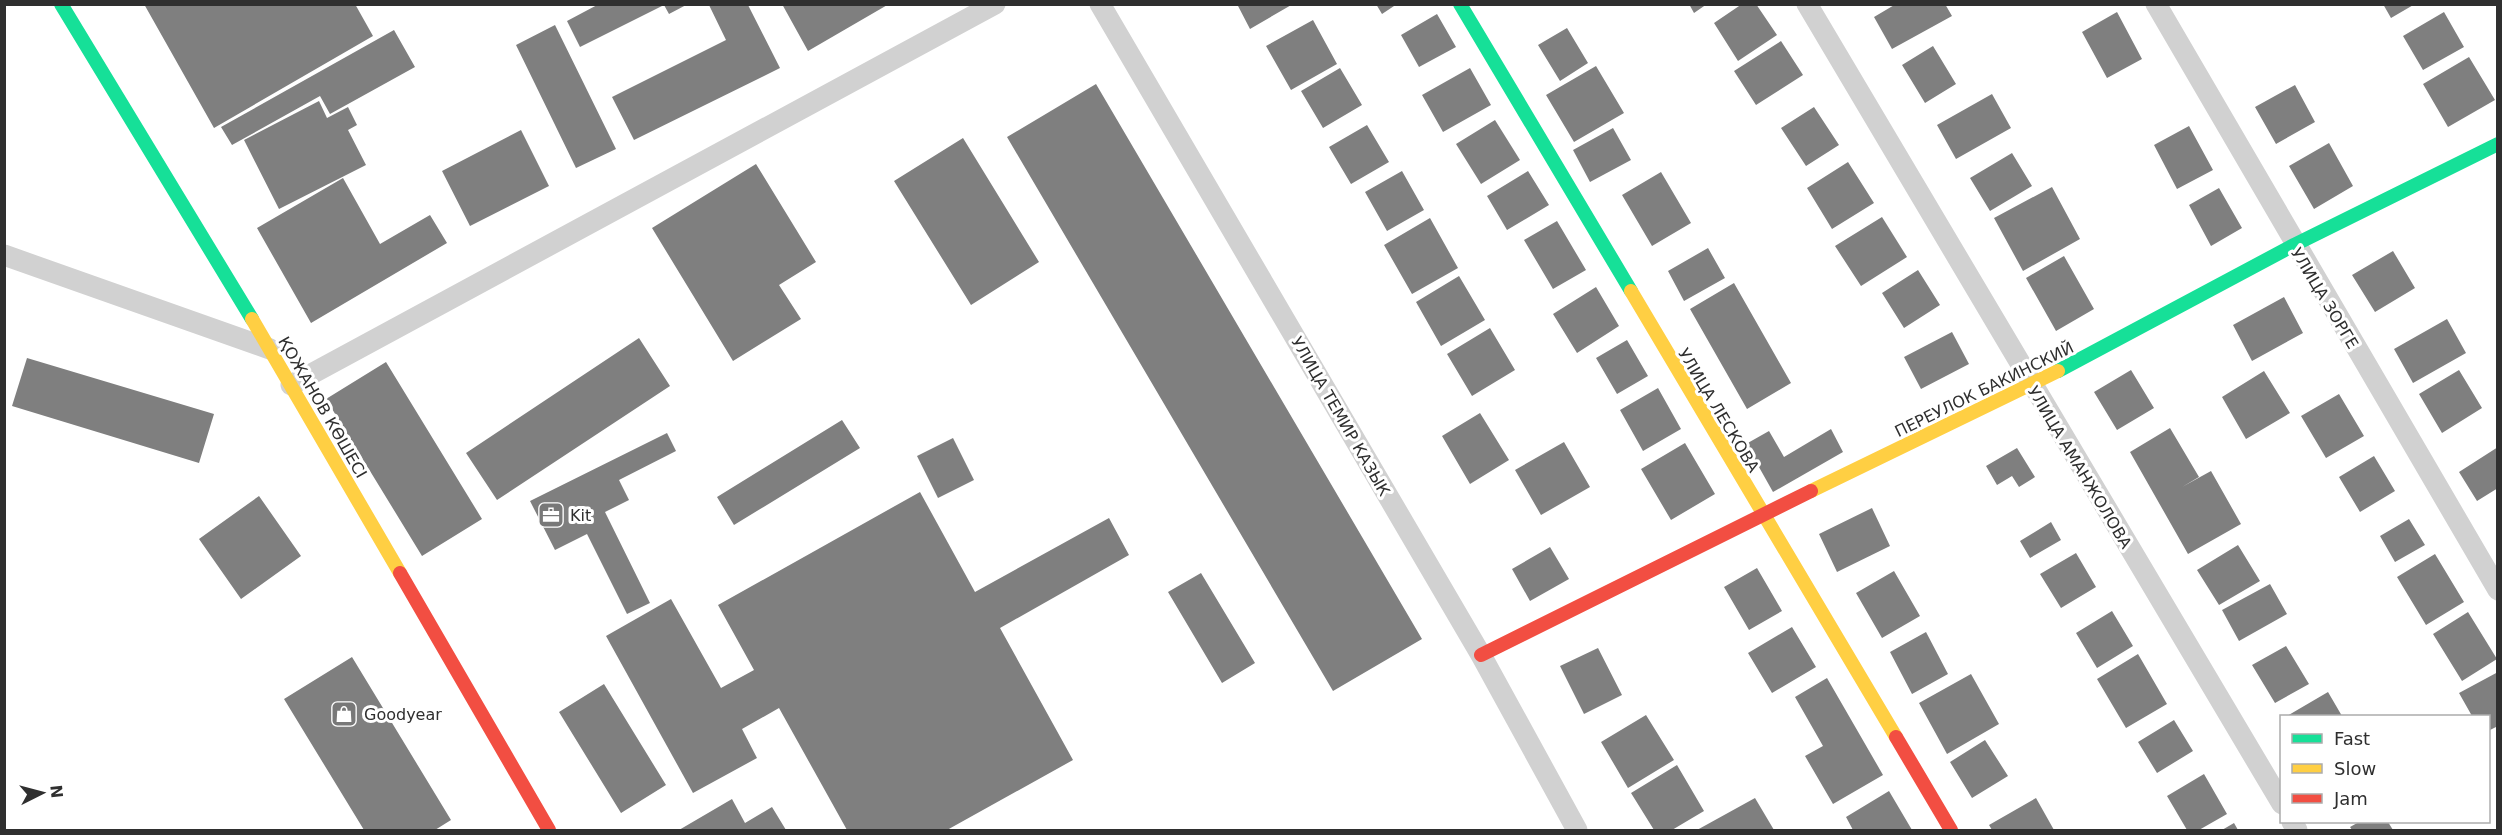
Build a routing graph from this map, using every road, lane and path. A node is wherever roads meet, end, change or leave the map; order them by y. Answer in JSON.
{"nodes":[{"id":1,"x":61,"y":4,"type":"edge"},
{"id":2,"x":996,"y":4,"type":"edge"},
{"id":3,"x":1100,"y":4,"type":"edge"},
{"id":4,"x":1460,"y":4,"type":"edge"},
{"id":5,"x":1808,"y":4,"type":"edge"},
{"id":6,"x":2156,"y":4,"type":"edge"},
{"id":7,"x":2498,"y":144,"type":"edge"},
{"id":8,"x":2294,"y":245,"type":"junction"},
{"id":9,"x":4,"y":255,"type":"edge"},
{"id":10,"x":270,"y":350,"type":"junction"},
{"id":11,"x":291,"y":385,"type":"junction"},
{"id":12,"x":2032,"y":385,"type":"junction"},
{"id":13,"x":1761,"y":515,"type":"junction"},
{"id":14,"x":2498,"y":590,"type":"edge"},
{"id":15,"x":1480,"y":655,"type":"junction"},
{"id":16,"x":2280,"y":801,"type":"edge"},
{"id":17,"x":549,"y":831,"type":"edge"},
{"id":18,"x":1577,"y":831,"type":"edge"},
{"id":19,"x":1951,"y":831,"type":"edge"}],
"edges":[{"from":1,"to":10,"type":"street","name":"ҚОЖАНОВ КӨШЕСІ"},
{"from":2,"to":11,"type":"street"},
{"from":3,"to":15,"type":"street","name":"УЛИЦА ТЕМИР КАЗЫК"},
{"from":4,"to":13,"type":"street","name":"УЛИЦА ЛЕСКОВА"},
{"from":5,"to":12,"type":"street","name":"УЛИЦА АМАНЖОЛОВА"},
{"from":6,"to":8,"type":"street","name":"УЛИЦА ЗОРГЕ"},
{"from":7,"to":8,"type":"street","name":"ПЕРЕУЛОК БАКИНСКИЙ"},
{"from":8,"to":12,"type":"street","name":"ПЕРЕУЛОК БАКИНСКИЙ"},
{"from":8,"to":14,"type":"street","name":"УЛИЦА ЗОРГЕ"},
{"from":9,"to":10,"type":"street"},
{"from":10,"to":11,"type":"street","name":"ҚОЖАНОВ КӨШЕСІ"},
{"from":11,"to":17,"type":"street","name":"ҚОЖАНОВ КӨШЕСІ"},
{"from":12,"to":13,"type":"street","name":"ПЕРЕУЛОК БАКИНСКИЙ"},
{"from":12,"to":16,"type":"street","name":"УЛИЦА АМАНЖОЛОВА"},
{"from":13,"to":15,"type":"street","name":"ПЕРЕУЛОК БАКИНСКИЙ"},
{"from":13,"to":19,"type":"street","name":"УЛИЦА ЛЕСКОВА"},
{"from":15,"to":18,"type":"street","name":"УЛИЦА ТЕМИР КАЗЫК"}]}
